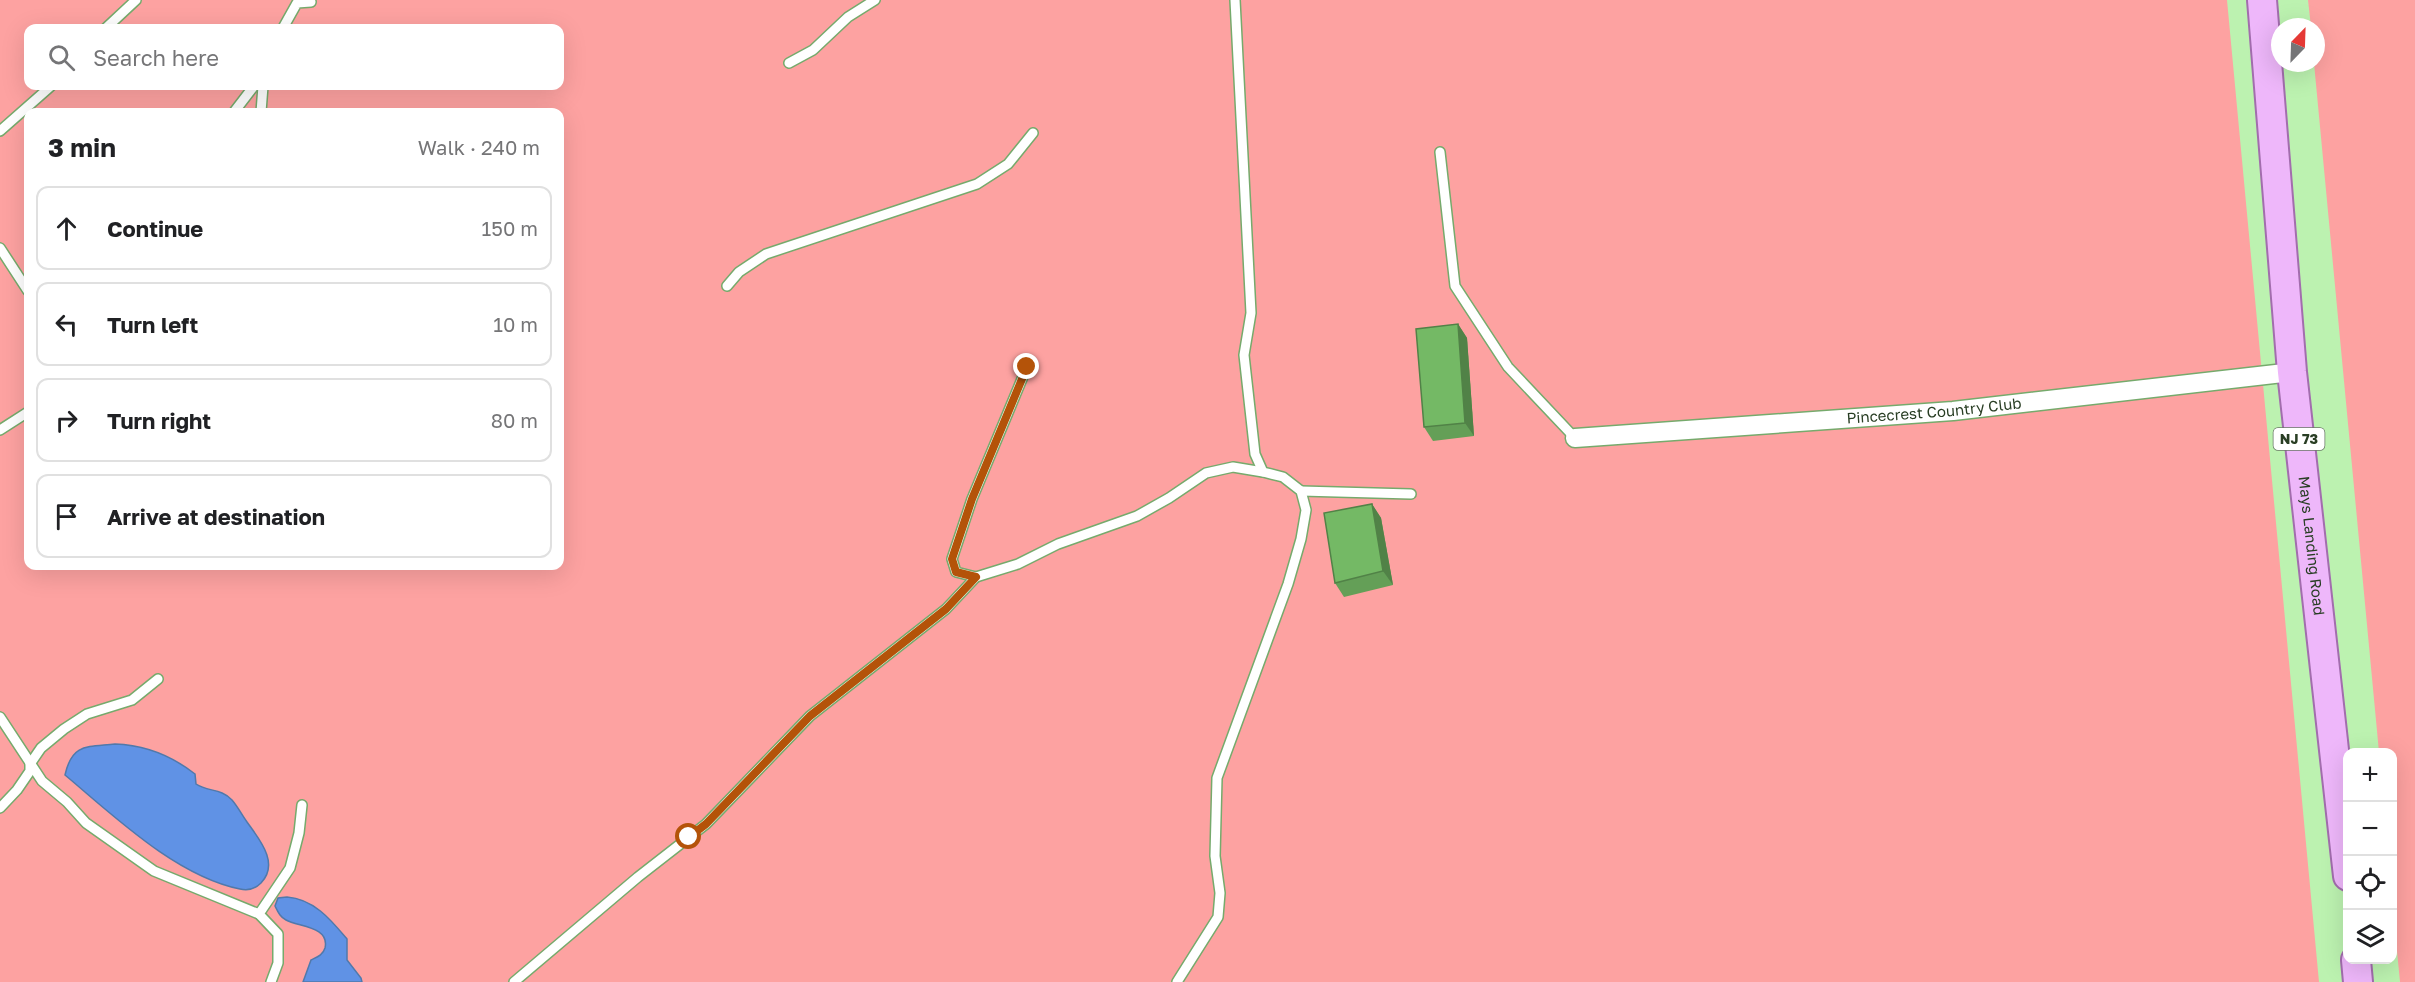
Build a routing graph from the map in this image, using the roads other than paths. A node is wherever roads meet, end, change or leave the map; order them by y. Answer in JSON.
{"nodes":[{"id":1,"x":136,"y":0,"type":"edge"},
{"id":2,"x":875,"y":0,"type":"edge"},
{"id":3,"x":1235,"y":0,"type":"edge"},
{"id":4,"x":2262,"y":0,"type":"edge"},
{"id":5,"x":311,"y":2,"type":"dead end"},
{"id":6,"x":110,"y":24,"type":"edge"},
{"id":7,"x":285,"y":24,"type":"edge"},
{"id":8,"x":789,"y":63,"type":"dead end"},
{"id":9,"x":46,"y":90,"type":"edge"},
{"id":10,"x":251,"y":90,"type":"edge"},
{"id":11,"x":263,"y":90,"type":"edge"},
{"id":12,"x":26,"y":108,"type":"edge"},
{"id":13,"x":237,"y":108,"type":"edge"},
{"id":14,"x":261,"y":108,"type":"edge"},
{"id":15,"x":24,"y":110,"type":"edge"},
{"id":16,"x":0,"y":131,"type":"edge"},
{"id":17,"x":1033,"y":133,"type":"dead end"},
{"id":18,"x":1440,"y":152,"type":"dead end"},
{"id":19,"x":0,"y":248,"type":"edge"},
{"id":20,"x":24,"y":285,"type":"edge"},
{"id":21,"x":727,"y":286,"type":"dead end"},
{"id":22,"x":1027,"y":367,"type":"dead end"},
{"id":23,"x":2292,"y":372,"type":"junction"},
{"id":24,"x":24,"y":415,"type":"edge"},
{"id":25,"x":0,"y":430,"type":"edge"},
{"id":26,"x":1575,"y":438,"type":"joint"},
{"id":27,"x":1263,"y":472,"type":"junction"},
{"id":28,"x":1302,"y":491,"type":"junction"},
{"id":29,"x":1411,"y":494,"type":"dead end"},
{"id":30,"x":976,"y":577,"type":"junction"},
{"id":31,"x":158,"y":679,"type":"dead end"},
{"id":32,"x":0,"y":717,"type":"edge"},
{"id":33,"x":30,"y":764,"type":"junction"},
{"id":34,"x":302,"y":805,"type":"dead end"},
{"id":35,"x":0,"y":808,"type":"edge"},
{"id":36,"x":2346,"y":856,"type":"edge"},
{"id":37,"x":259,"y":914,"type":"junction"},
{"id":38,"x":2356,"y":964,"type":"edge"},
{"id":39,"x":271,"y":982,"type":"edge"},
{"id":40,"x":514,"y":982,"type":"edge"},
{"id":41,"x":1177,"y":982,"type":"edge"},
{"id":42,"x":2358,"y":982,"type":"edge"}],
"edges":[{"from":1,"to":6,"type":"lane"},
{"from":2,"to":8,"type":"lane"},
{"from":3,"to":27,"type":"lane"},
{"from":4,"to":23,"type":"main road","name":"Mays Landing Road","number":"NJ 73"},
{"from":5,"to":7,"type":"lane"},
{"from":9,"to":12,"type":"lane"},
{"from":10,"to":13,"type":"lane"},
{"from":11,"to":14,"type":"lane"},
{"from":15,"to":16,"type":"lane"},
{"from":17,"to":21,"type":"lane"},
{"from":18,"to":26,"type":"lane"},
{"from":19,"to":20,"type":"lane"},
{"from":22,"to":30,"type":"lane"},
{"from":23,"to":26,"type":"street","name":"Pincecrest Country Club"},
{"from":23,"to":36,"type":"main road","name":"Mays Landing Road","number":"NJ 73"},
{"from":24,"to":25,"type":"lane"},
{"from":27,"to":28,"type":"lane"},
{"from":27,"to":30,"type":"lane"},
{"from":28,"to":29,"type":"lane"},
{"from":28,"to":41,"type":"lane"},
{"from":30,"to":40,"type":"lane"},
{"from":31,"to":33,"type":"lane"},
{"from":32,"to":33,"type":"lane"},
{"from":33,"to":35,"type":"lane"},
{"from":33,"to":37,"type":"lane"},
{"from":34,"to":37,"type":"lane"},
{"from":37,"to":39,"type":"lane"},
{"from":38,"to":42,"type":"main road"}]}
